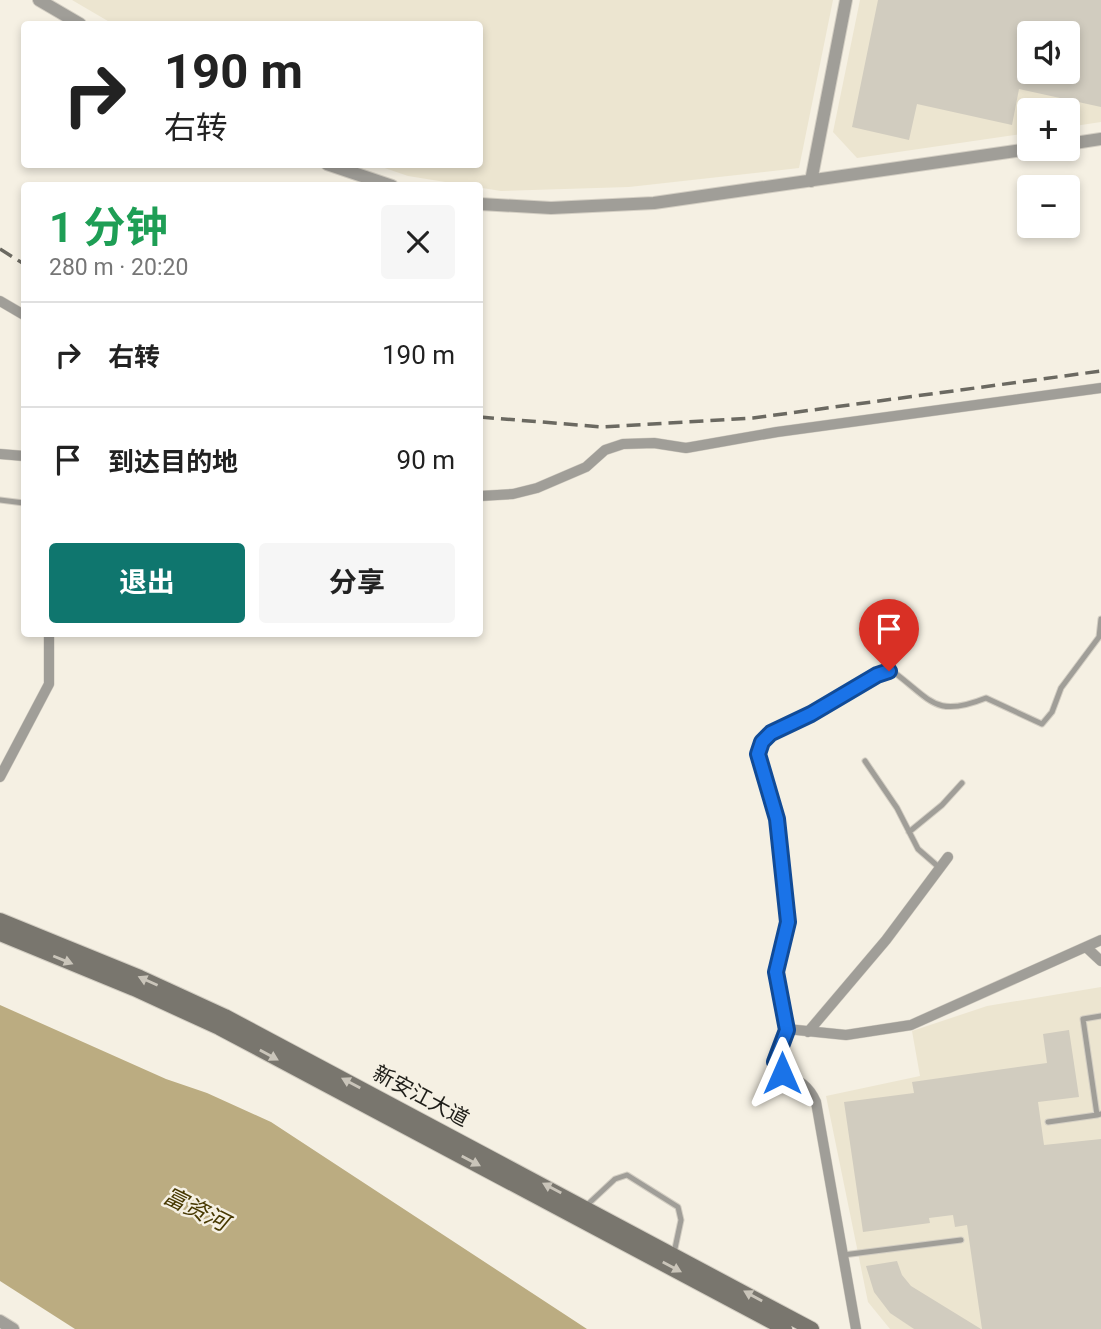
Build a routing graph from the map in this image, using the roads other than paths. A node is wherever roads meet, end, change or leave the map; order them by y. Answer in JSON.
{"nodes":[{"id":1,"x":38,"y":0,"type":"edge"},
{"id":2,"x":846,"y":0,"type":"edge"},
{"id":3,"x":75,"y":21,"type":"edge"},
{"id":4,"x":1101,"y":139,"type":"edge"},
{"id":5,"x":1080,"y":142,"type":"edge"},
{"id":6,"x":1017,"y":151,"type":"edge"},
{"id":7,"x":339,"y":168,"type":"edge"},
{"id":8,"x":811,"y":181,"type":"junction"},
{"id":9,"x":380,"y":182,"type":"edge"},
{"id":10,"x":483,"y":204,"type":"edge"},
{"id":11,"x":0,"y":301,"type":"edge"},
{"id":12,"x":21,"y":313,"type":"edge"},
{"id":13,"x":1101,"y":388,"type":"edge"},
{"id":14,"x":0,"y":454,"type":"edge"},
{"id":15,"x":21,"y":456,"type":"edge"},
{"id":16,"x":483,"y":496,"type":"edge"},
{"id":17,"x":0,"y":500,"type":"edge"},
{"id":18,"x":21,"y":503,"type":"edge"},
{"id":19,"x":1101,"y":619,"type":"edge"},
{"id":20,"x":49,"y":637,"type":"edge"},
{"id":21,"x":865,"y":761,"type":"dead end"},
{"id":22,"x":0,"y":777,"type":"edge"},
{"id":23,"x":962,"y":783,"type":"dead end"},
{"id":24,"x":909,"y":832,"type":"junction"},
{"id":25,"x":948,"y":857,"type":"dead end"},
{"id":26,"x":941,"y":869,"type":"junction"},
{"id":27,"x":0,"y":920,"type":"edge"},
{"id":28,"x":0,"y":934,"type":"edge"},
{"id":29,"x":1101,"y":940,"type":"edge"},
{"id":30,"x":1086,"y":947,"type":"junction"},
{"id":31,"x":1101,"y":961,"type":"edge"},
{"id":32,"x":1101,"y":1016,"type":"edge"},
{"id":33,"x":787,"y":1030,"type":"junction"},
{"id":34,"x":808,"y":1031,"type":"junction"},
{"id":35,"x":1099,"y":1114,"type":"edge"},
{"id":36,"x":1048,"y":1122,"type":"dead end"},
{"id":37,"x":586,"y":1206,"type":"junction"},
{"id":38,"x":961,"y":1240,"type":"dead end"},
{"id":39,"x":674,"y":1253,"type":"junction"},
{"id":40,"x":843,"y":1255,"type":"junction"},
{"id":41,"x":0,"y":1321,"type":"edge"},
{"id":42,"x":13,"y":1329,"type":"edge"},
{"id":43,"x":785,"y":1329,"type":"edge"},
{"id":44,"x":812,"y":1329,"type":"edge"},
{"id":45,"x":856,"y":1329,"type":"edge"}],
"edges":[{"from":1,"to":3,"type":"street"},
{"from":2,"to":8,"type":"street"},
{"from":4,"to":5,"type":"street"},
{"from":6,"to":8,"type":"street"},
{"from":7,"to":9,"type":"street"},
{"from":8,"to":10,"type":"street"},
{"from":11,"to":12,"type":"street"},
{"from":13,"to":16,"type":"street"},
{"from":14,"to":15,"type":"street"},
{"from":17,"to":18,"type":"lane"},
{"from":19,"to":33,"type":"lane"},
{"from":20,"to":22,"type":"street"},
{"from":21,"to":24,"type":"lane"},
{"from":23,"to":24,"type":"lane"},
{"from":24,"to":26,"type":"lane"},
{"from":25,"to":26,"type":"street"},
{"from":26,"to":34,"type":"street"},
{"from":37,"to":27,"type":"main road","name":"新安江大道","one_way":true},
{"from":28,"to":43,"type":"main road","name":"新安江大道","one_way":true},
{"from":29,"to":30,"type":"street"},
{"from":30,"to":31,"type":"street"},
{"from":30,"to":34,"type":"street"},
{"from":32,"to":35,"type":"lane"},
{"from":33,"to":34,"type":"street"},
{"from":33,"to":40,"type":"street"},
{"from":35,"to":36,"type":"lane"},
{"from":37,"to":39,"type":"main road","name":"新安江大道"},
{"from":37,"to":39,"type":"lane"},
{"from":38,"to":40,"type":"lane"},
{"from":44,"to":39,"type":"main road","name":"新安江大道","one_way":true},
{"from":40,"to":45,"type":"street"},
{"from":41,"to":42,"type":"street"}]}
